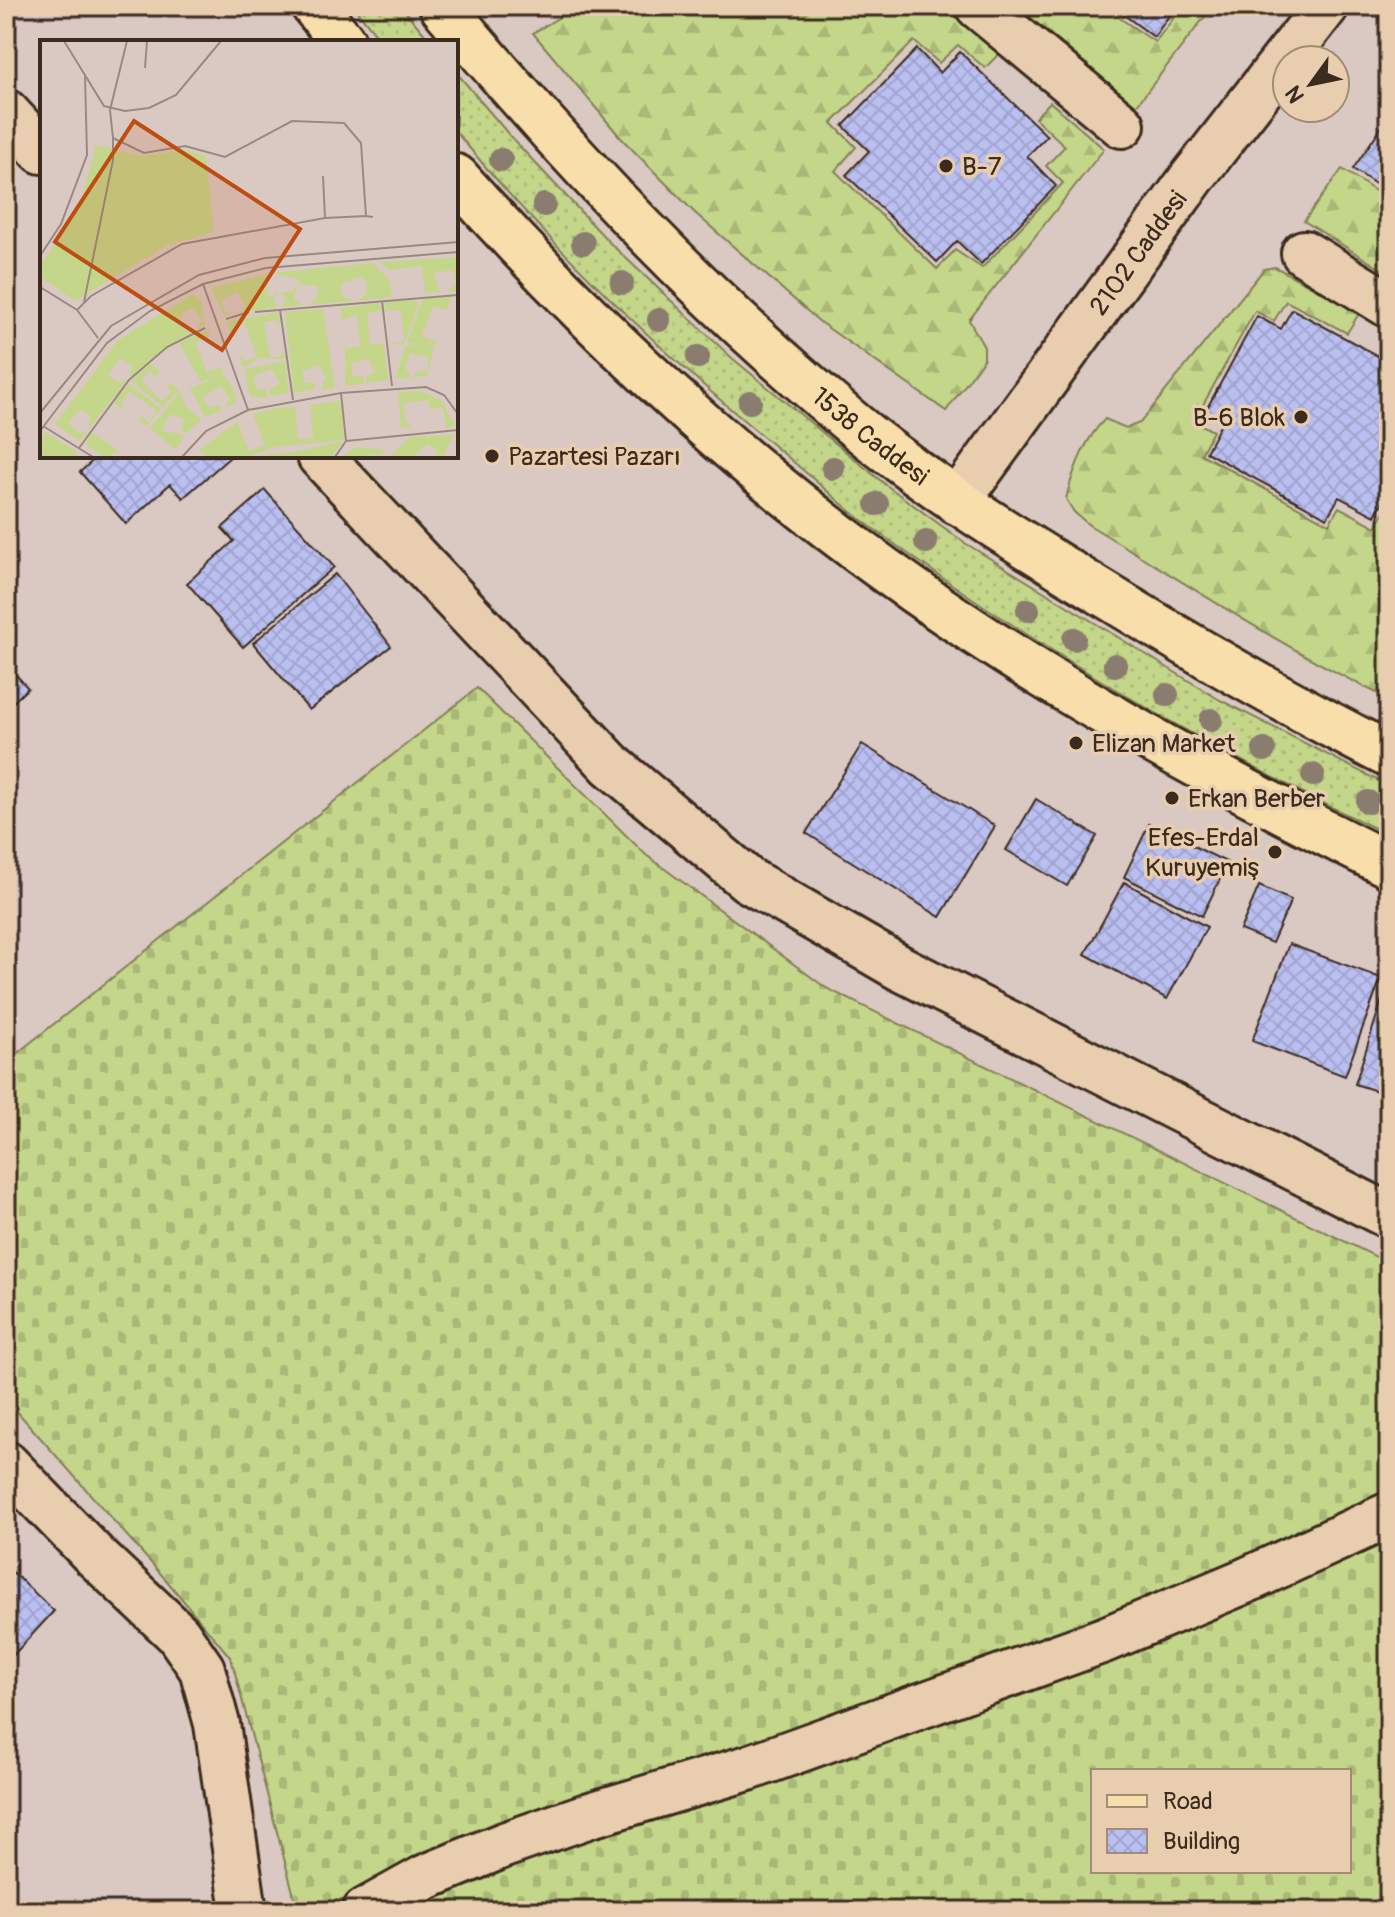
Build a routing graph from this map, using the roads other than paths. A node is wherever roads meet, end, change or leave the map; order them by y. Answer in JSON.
{"nodes":[{"id":1,"x":314,"y":6,"type":"edge"},
{"id":2,"x":442,"y":6,"type":"edge"},
{"id":3,"x":978,"y":6,"type":"edge"},
{"id":4,"x":1326,"y":6,"type":"edge"},
{"id":5,"x":341,"y":40,"type":"edge"},
{"id":6,"x":6,"y":112,"type":"edge"},
{"id":7,"x":1122,"y":125,"type":"dead end"},
{"id":8,"x":40,"y":149,"type":"edge"},
{"id":9,"x":458,"y":179,"type":"edge"},
{"id":10,"x":1304,"y":253,"type":"dead end"},
{"id":11,"x":1389,"y":305,"type":"edge"},
{"id":12,"x":322,"y":458,"type":"edge"},
{"id":13,"x":957,"y":502,"type":"junction"},
{"id":14,"x":1389,"y":755,"type":"edge"},
{"id":15,"x":1389,"y":865,"type":"edge"},
{"id":16,"x":1389,"y":1216,"type":"edge"},
{"id":17,"x":6,"y":1464,"type":"edge"},
{"id":18,"x":1389,"y":1515,"type":"edge"},
{"id":19,"x":244,"y":1911,"type":"edge"},
{"id":20,"x":365,"y":1911,"type":"edge"}],
"edges":[{"from":1,"to":5,"type":"main road"},
{"from":2,"to":13,"type":"main road","name":"1538 Caddesi"},
{"from":3,"to":7,"type":"street"},
{"from":4,"to":13,"type":"street","name":"2102 Caddesi"},
{"from":6,"to":8,"type":"street"},
{"from":9,"to":15,"type":"main road"},
{"from":10,"to":11,"type":"street"},
{"from":12,"to":16,"type":"street"},
{"from":13,"to":14,"type":"main road","name":"1538 Caddesi"},
{"from":17,"to":19,"type":"street"},
{"from":18,"to":20,"type":"street"}]}
